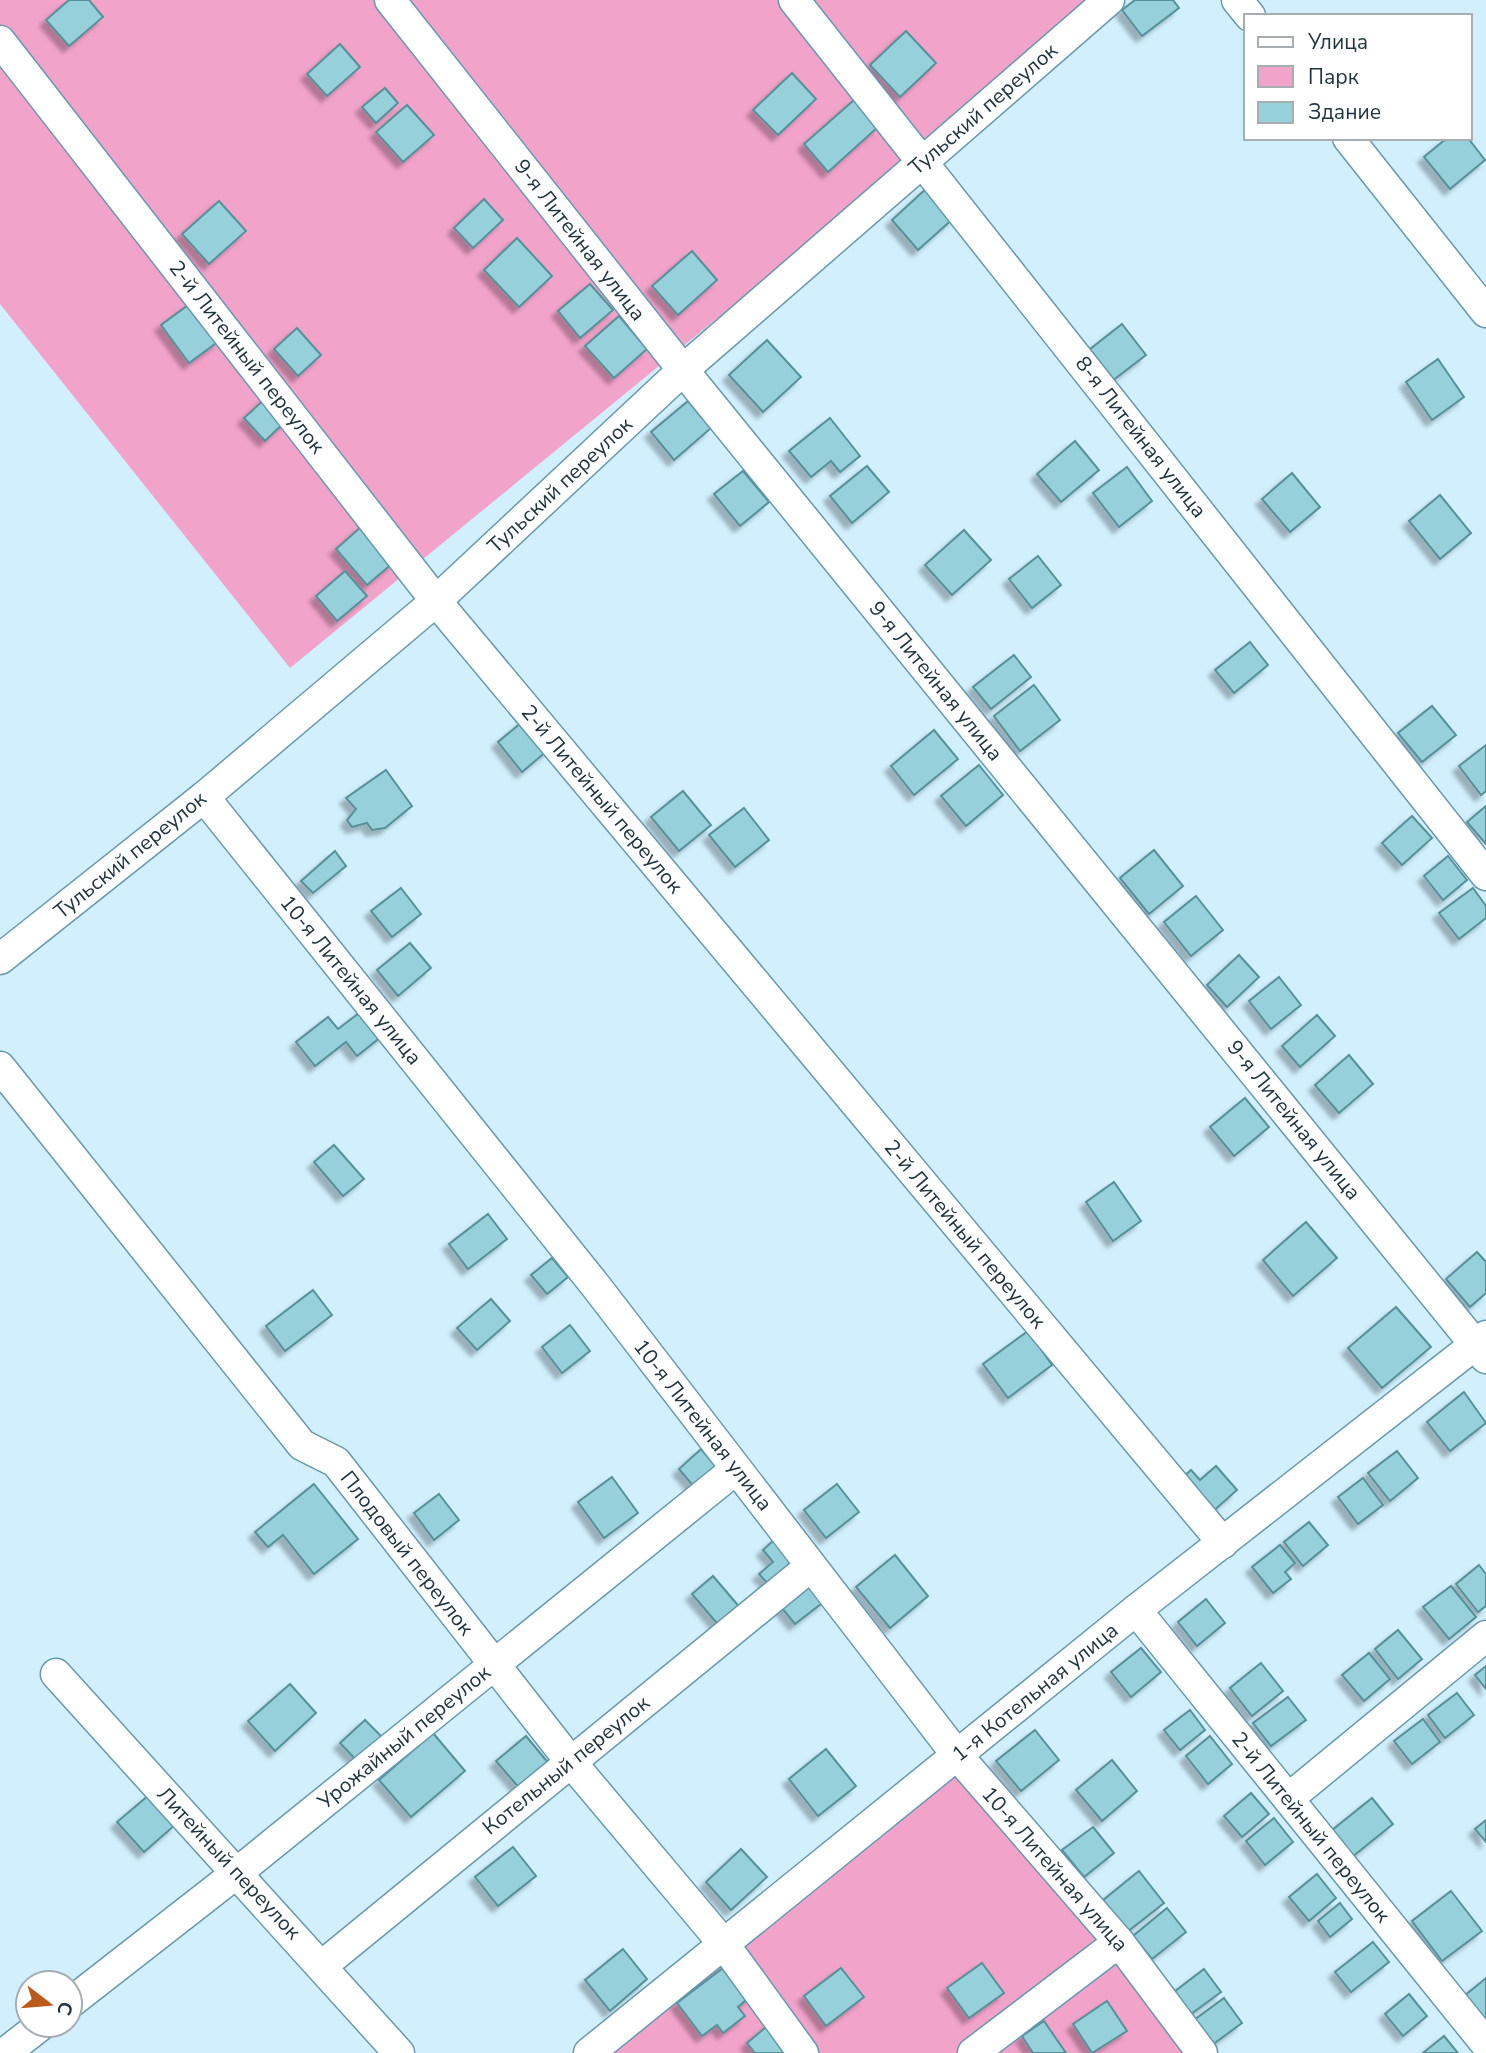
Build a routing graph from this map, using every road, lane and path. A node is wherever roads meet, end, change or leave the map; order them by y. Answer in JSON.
{"nodes":[{"id":1,"x":390,"y":0,"type":"edge"},
{"id":2,"x":794,"y":0,"type":"edge"},
{"id":3,"x":1109,"y":0,"type":"edge"},
{"id":4,"x":1237,"y":0,"type":"edge"},
{"id":5,"x":1248,"y":14,"type":"edge"},
{"id":6,"x":0,"y":41,"type":"edge"},
{"id":7,"x":1350,"y":140,"type":"edge"},
{"id":8,"x":923,"y":161,"type":"junction"},
{"id":9,"x":1486,"y":312,"type":"edge"},
{"id":10,"x":683,"y":370,"type":"junction"},
{"id":11,"x":436,"y":601,"type":"junction"},
{"id":12,"x":204,"y":797,"type":"junction"},
{"id":13,"x":1486,"y":875,"type":"edge"},
{"id":14,"x":0,"y":959,"type":"edge"},
{"id":15,"x":0,"y":1067,"type":"edge"},
{"id":16,"x":1483,"y":1346,"type":"edge"},
{"id":17,"x":736,"y":1469,"type":"junction"},
{"id":18,"x":1223,"y":1543,"type":"junction"},
{"id":19,"x":811,"y":1566,"type":"junction"},
{"id":20,"x":1136,"y":1610,"type":"junction"},
{"id":21,"x":1486,"y":1636,"type":"edge"},
{"id":22,"x":494,"y":1664,"type":"junction"},
{"id":23,"x":56,"y":1674,"type":"dead end"},
{"id":24,"x":957,"y":1755,"type":"junction"},
{"id":25,"x":570,"y":1761,"type":"junction"},
{"id":26,"x":1289,"y":1798,"type":"junction"},
{"id":27,"x":238,"y":1872,"type":"junction"},
{"id":28,"x":1119,"y":1942,"type":"junction"},
{"id":29,"x":723,"y":1943,"type":"junction"},
{"id":30,"x":323,"y":1965,"type":"junction"},
{"id":31,"x":84,"y":1992,"type":"edge"},
{"id":32,"x":23,"y":2039,"type":"edge"},
{"id":33,"x":1486,"y":2044,"type":"edge"},
{"id":34,"x":5,"y":2053,"type":"edge"},
{"id":35,"x":399,"y":2053,"type":"edge"},
{"id":36,"x":589,"y":2053,"type":"edge"},
{"id":37,"x":803,"y":2053,"type":"edge"},
{"id":38,"x":974,"y":2053,"type":"edge"},
{"id":39,"x":1202,"y":2053,"type":"edge"}],
"edges":[{"from":1,"to":10,"type":"street","name":"9-я Литейная улица"},
{"from":2,"to":8,"type":"street","name":"8-я Литейная улица"},
{"from":3,"to":8,"type":"street","name":"Тульский переулок"},
{"from":4,"to":5,"type":"street"},
{"from":6,"to":11,"type":"street","name":"2-й Литейный переулок"},
{"from":7,"to":9,"type":"street"},
{"from":8,"to":10,"type":"street","name":"Тульский переулок"},
{"from":8,"to":13,"type":"street","name":"8-я Литейная улица"},
{"from":10,"to":11,"type":"street","name":"Тульский переулок"},
{"from":10,"to":16,"type":"street","name":"9-я Литейная улица"},
{"from":11,"to":12,"type":"street","name":"Тульский переулок"},
{"from":11,"to":18,"type":"street","name":"2-й Литейный переулок"},
{"from":12,"to":14,"type":"street","name":"Тульский переулок"},
{"from":12,"to":17,"type":"street","name":"10-я Литейная улица"},
{"from":15,"to":22,"type":"street","name":"Плодовый переулок"},
{"from":16,"to":18,"type":"street","name":"1-я Котельная улица"},
{"from":17,"to":19,"type":"street","name":"10-я Литейная улица"},
{"from":17,"to":22,"type":"street","name":"Урожайный переулок"},
{"from":18,"to":20,"type":"street","name":"1-я Котельная улица"},
{"from":19,"to":24,"type":"street","name":"10-я Литейная улица"},
{"from":19,"to":25,"type":"street","name":"Котельный переулок"},
{"from":20,"to":24,"type":"street","name":"1-я Котельная улица"},
{"from":20,"to":26,"type":"street","name":"2-й Литейный переулок"},
{"from":21,"to":26,"type":"street"},
{"from":22,"to":25,"type":"street","name":"Плодовый переулок"},
{"from":22,"to":27,"type":"street","name":"Урожайный переулок"},
{"from":23,"to":27,"type":"street","name":"Литейный переулок"},
{"from":24,"to":28,"type":"street","name":"10-я Литейная улица"},
{"from":24,"to":29,"type":"street","name":"1-я Котельная улица"},
{"from":25,"to":29,"type":"street","name":"Плодовый переулок"},
{"from":25,"to":30,"type":"street","name":"Котельный переулок"},
{"from":26,"to":33,"type":"street","name":"2-й Литейный переулок"},
{"from":27,"to":30,"type":"street","name":"Литейный переулок"},
{"from":27,"to":31,"type":"street","name":"Урожайный переулок"},
{"from":28,"to":38,"type":"street"},
{"from":28,"to":39,"type":"street","name":"10-я Литейная улица"},
{"from":29,"to":36,"type":"street","name":"1-я Котельная улица"},
{"from":29,"to":37,"type":"street","name":"Плодовый переулок"},
{"from":30,"to":35,"type":"street","name":"Литейный переулок"},
{"from":32,"to":34,"type":"street"}]}
